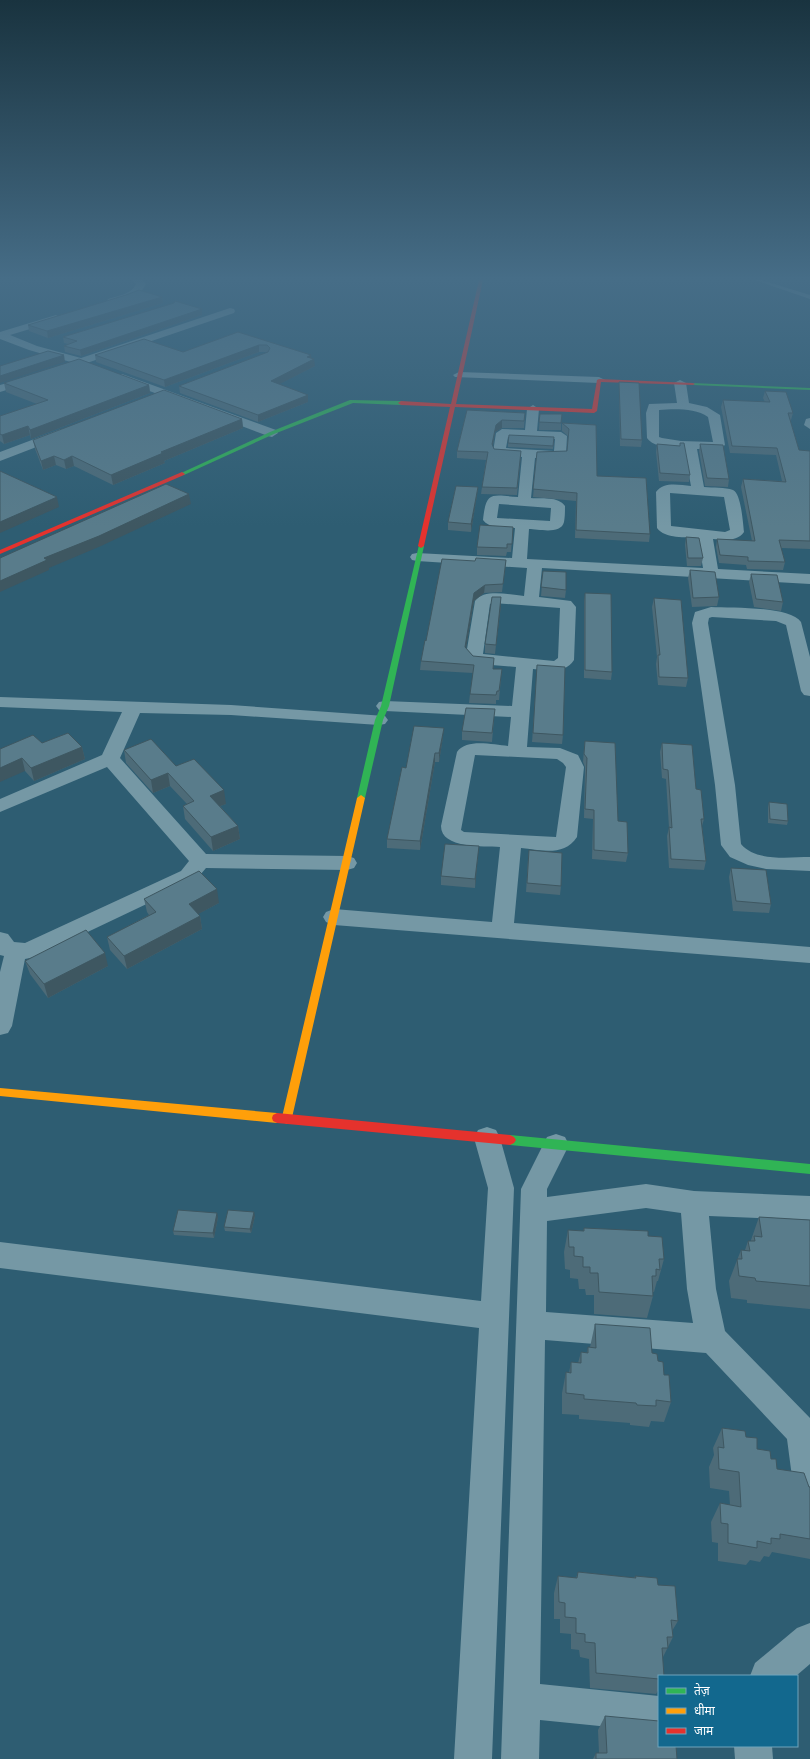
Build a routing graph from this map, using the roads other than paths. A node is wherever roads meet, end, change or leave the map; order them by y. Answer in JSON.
{"nodes":[{"id":1,"x":81,"y":362,"type":"joint"},
{"id":2,"x":462,"y":362,"type":"edge"},
{"id":3,"x":95,"y":367,"type":"edge"},
{"id":4,"x":59,"y":370,"type":"edge"},
{"id":5,"x":109,"y":372,"type":"edge"},
{"id":6,"x":44,"y":374,"type":"edge"},
{"id":7,"x":459,"y":375,"type":"junction"},
{"id":8,"x":599,"y":380,"type":"junction"},
{"id":9,"x":680,"y":383,"type":"junction"},
{"id":10,"x":180,"y":388,"type":"edge"},
{"id":11,"x":0,"y":389,"type":"edge"},
{"id":12,"x":810,"y":389,"type":"edge"},
{"id":13,"x":166,"y":393,"type":"junction"},
{"id":14,"x":152,"y":398,"type":"edge"},
{"id":15,"x":451,"y":406,"type":"junction"},
{"id":16,"x":684,"y":408,"type":"junction"},
{"id":17,"x":533,"y":409,"type":"junction"},
{"id":18,"x":810,"y":422,"type":"edge"},
{"id":19,"x":810,"y":425,"type":"edge"},
{"id":20,"x":72,"y":429,"type":"edge"},
{"id":21,"x":272,"y":433,"type":"junction"},
{"id":22,"x":531,"y":434,"type":"junction"},
{"id":23,"x":690,"y":445,"type":"junction"},
{"id":24,"x":529,"y":453,"type":"junction"},
{"id":25,"x":0,"y":457,"type":"edge"},
{"id":26,"x":698,"y":490,"type":"junction"},
{"id":27,"x":524,"y":501,"type":"junction"},
{"id":28,"x":522,"y":524,"type":"junction"},
{"id":29,"x":705,"y":535,"type":"junction"},
{"id":30,"x":0,"y":552,"type":"edge"},
{"id":31,"x":417,"y":557,"type":"junction"},
{"id":32,"x":519,"y":562,"type":"junction"},
{"id":33,"x":535,"y":563,"type":"junction"},
{"id":34,"x":711,"y":573,"type":"junction"},
{"id":35,"x":810,"y":579,"type":"edge"},
{"id":36,"x":531,"y":601,"type":"junction"},
{"id":37,"x":525,"y":663,"type":"junction"},
{"id":38,"x":810,"y":691,"type":"edge"},
{"id":39,"x":0,"y":702,"type":"edge"},
{"id":40,"x":133,"y":708,"type":"junction"},
{"id":41,"x":520,"y":712,"type":"junction"},
{"id":42,"x":382,"y":713,"type":"junction"},
{"id":43,"x":517,"y":752,"type":"junction"},
{"id":44,"x":110,"y":759,"type":"junction"},
{"id":45,"x":0,"y":806,"type":"edge"},
{"id":46,"x":511,"y":842,"type":"junction"},
{"id":47,"x":200,"y":861,"type":"junction"},
{"id":48,"x":346,"y":863,"type":"junction"},
{"id":49,"x":810,"y":864,"type":"edge"},
{"id":50,"x":334,"y":917,"type":"junction"},
{"id":51,"x":502,"y":930,"type":"junction"},
{"id":52,"x":8,"y":945,"type":"edge"},
{"id":53,"x":810,"y":955,"type":"edge"},
{"id":54,"x":0,"y":1026,"type":"edge"},
{"id":55,"x":0,"y":1092,"type":"edge"},
{"id":56,"x":287,"y":1119,"type":"junction"},
{"id":57,"x":487,"y":1138,"type":"junction"},
{"id":58,"x":556,"y":1145,"type":"junction"},
{"id":59,"x":810,"y":1169,"type":"edge"},
{"id":60,"x":694,"y":1203,"type":"junction"},
{"id":61,"x":810,"y":1208,"type":"edge"},
{"id":62,"x":533,"y":1211,"type":"junction"},
{"id":63,"x":0,"y":1255,"type":"edge"},
{"id":64,"x":494,"y":1316,"type":"junction"},
{"id":65,"x":531,"y":1324,"type":"junction"},
{"id":66,"x":713,"y":1339,"type":"junction"},
{"id":67,"x":806,"y":1427,"type":"edge"},
{"id":68,"x":810,"y":1492,"type":"edge"},
{"id":69,"x":810,"y":1641,"type":"edge"},
{"id":70,"x":769,"y":1675,"type":"edge"},
{"id":71,"x":522,"y":1700,"type":"junction"},
{"id":72,"x":658,"y":1714,"type":"edge"},
{"id":73,"x":753,"y":1747,"type":"edge"},
{"id":74,"x":473,"y":1759,"type":"edge"},
{"id":75,"x":520,"y":1759,"type":"edge"},
{"id":76,"x":754,"y":1759,"type":"edge"}],
"edges":[{"from":1,"to":3,"type":"street"},
{"from":1,"to":4,"type":"street"},
{"from":2,"to":7,"type":"street"},
{"from":5,"to":13,"type":"street"},
{"from":6,"to":11,"type":"street"},
{"from":7,"to":8,"type":"street"},
{"from":7,"to":15,"type":"street"},
{"from":8,"to":9,"type":"street"},
{"from":8,"to":17,"type":"street"},
{"from":9,"to":12,"type":"street"},
{"from":9,"to":16,"type":"street"},
{"from":10,"to":13,"type":"street"},
{"from":13,"to":14,"type":"street"},
{"from":13,"to":21,"type":"street"},
{"from":15,"to":17,"type":"street"},
{"from":15,"to":21,"type":"street"},
{"from":15,"to":31,"type":"street"},
{"from":16,"to":23,"type":"street"},
{"from":16,"to":23,"type":"street"},
{"from":17,"to":22,"type":"street"},
{"from":18,"to":19,"type":"street"},
{"from":20,"to":25,"type":"street"},
{"from":21,"to":30,"type":"street"},
{"from":22,"to":24,"type":"street"},
{"from":22,"to":24,"type":"street"},
{"from":23,"to":26,"type":"street"},
{"from":24,"to":27,"type":"street"},
{"from":26,"to":29,"type":"street"},
{"from":26,"to":29,"type":"street"},
{"from":27,"to":28,"type":"street"},
{"from":27,"to":28,"type":"street"},
{"from":28,"to":32,"type":"street"},
{"from":29,"to":34,"type":"street"},
{"from":31,"to":32,"type":"street"},
{"from":31,"to":42,"type":"street"},
{"from":32,"to":33,"type":"street"},
{"from":33,"to":34,"type":"street"},
{"from":33,"to":36,"type":"street"},
{"from":34,"to":35,"type":"street"},
{"from":36,"to":37,"type":"street"},
{"from":36,"to":37,"type":"street"},
{"from":37,"to":41,"type":"street"},
{"from":38,"to":49,"type":"street"},
{"from":39,"to":40,"type":"street"},
{"from":40,"to":42,"type":"street"},
{"from":40,"to":44,"type":"street"},
{"from":41,"to":42,"type":"street"},
{"from":41,"to":43,"type":"street"},
{"from":42,"to":48,"type":"street"},
{"from":43,"to":46,"type":"street"},
{"from":43,"to":46,"type":"street"},
{"from":44,"to":45,"type":"street"},
{"from":44,"to":47,"type":"street"},
{"from":46,"to":51,"type":"street"},
{"from":47,"to":48,"type":"street"},
{"from":47,"to":52,"type":"street"},
{"from":48,"to":50,"type":"street"},
{"from":50,"to":51,"type":"street"},
{"from":50,"to":56,"type":"street"},
{"from":51,"to":53,"type":"street"},
{"from":52,"to":54,"type":"street"},
{"from":55,"to":56,"type":"street"},
{"from":56,"to":57,"type":"street"},
{"from":57,"to":58,"type":"street"},
{"from":57,"to":64,"type":"street"},
{"from":58,"to":59,"type":"street"},
{"from":58,"to":62,"type":"street"},
{"from":60,"to":61,"type":"street"},
{"from":60,"to":62,"type":"street"},
{"from":60,"to":66,"type":"street"},
{"from":62,"to":65,"type":"street"},
{"from":63,"to":64,"type":"street"},
{"from":64,"to":74,"type":"street"},
{"from":65,"to":66,"type":"street"},
{"from":65,"to":71,"type":"street"},
{"from":66,"to":67,"type":"street"},
{"from":67,"to":68,"type":"street"},
{"from":69,"to":70,"type":"street"},
{"from":71,"to":72,"type":"street"},
{"from":71,"to":75,"type":"street"},
{"from":73,"to":76,"type":"street"}]}
